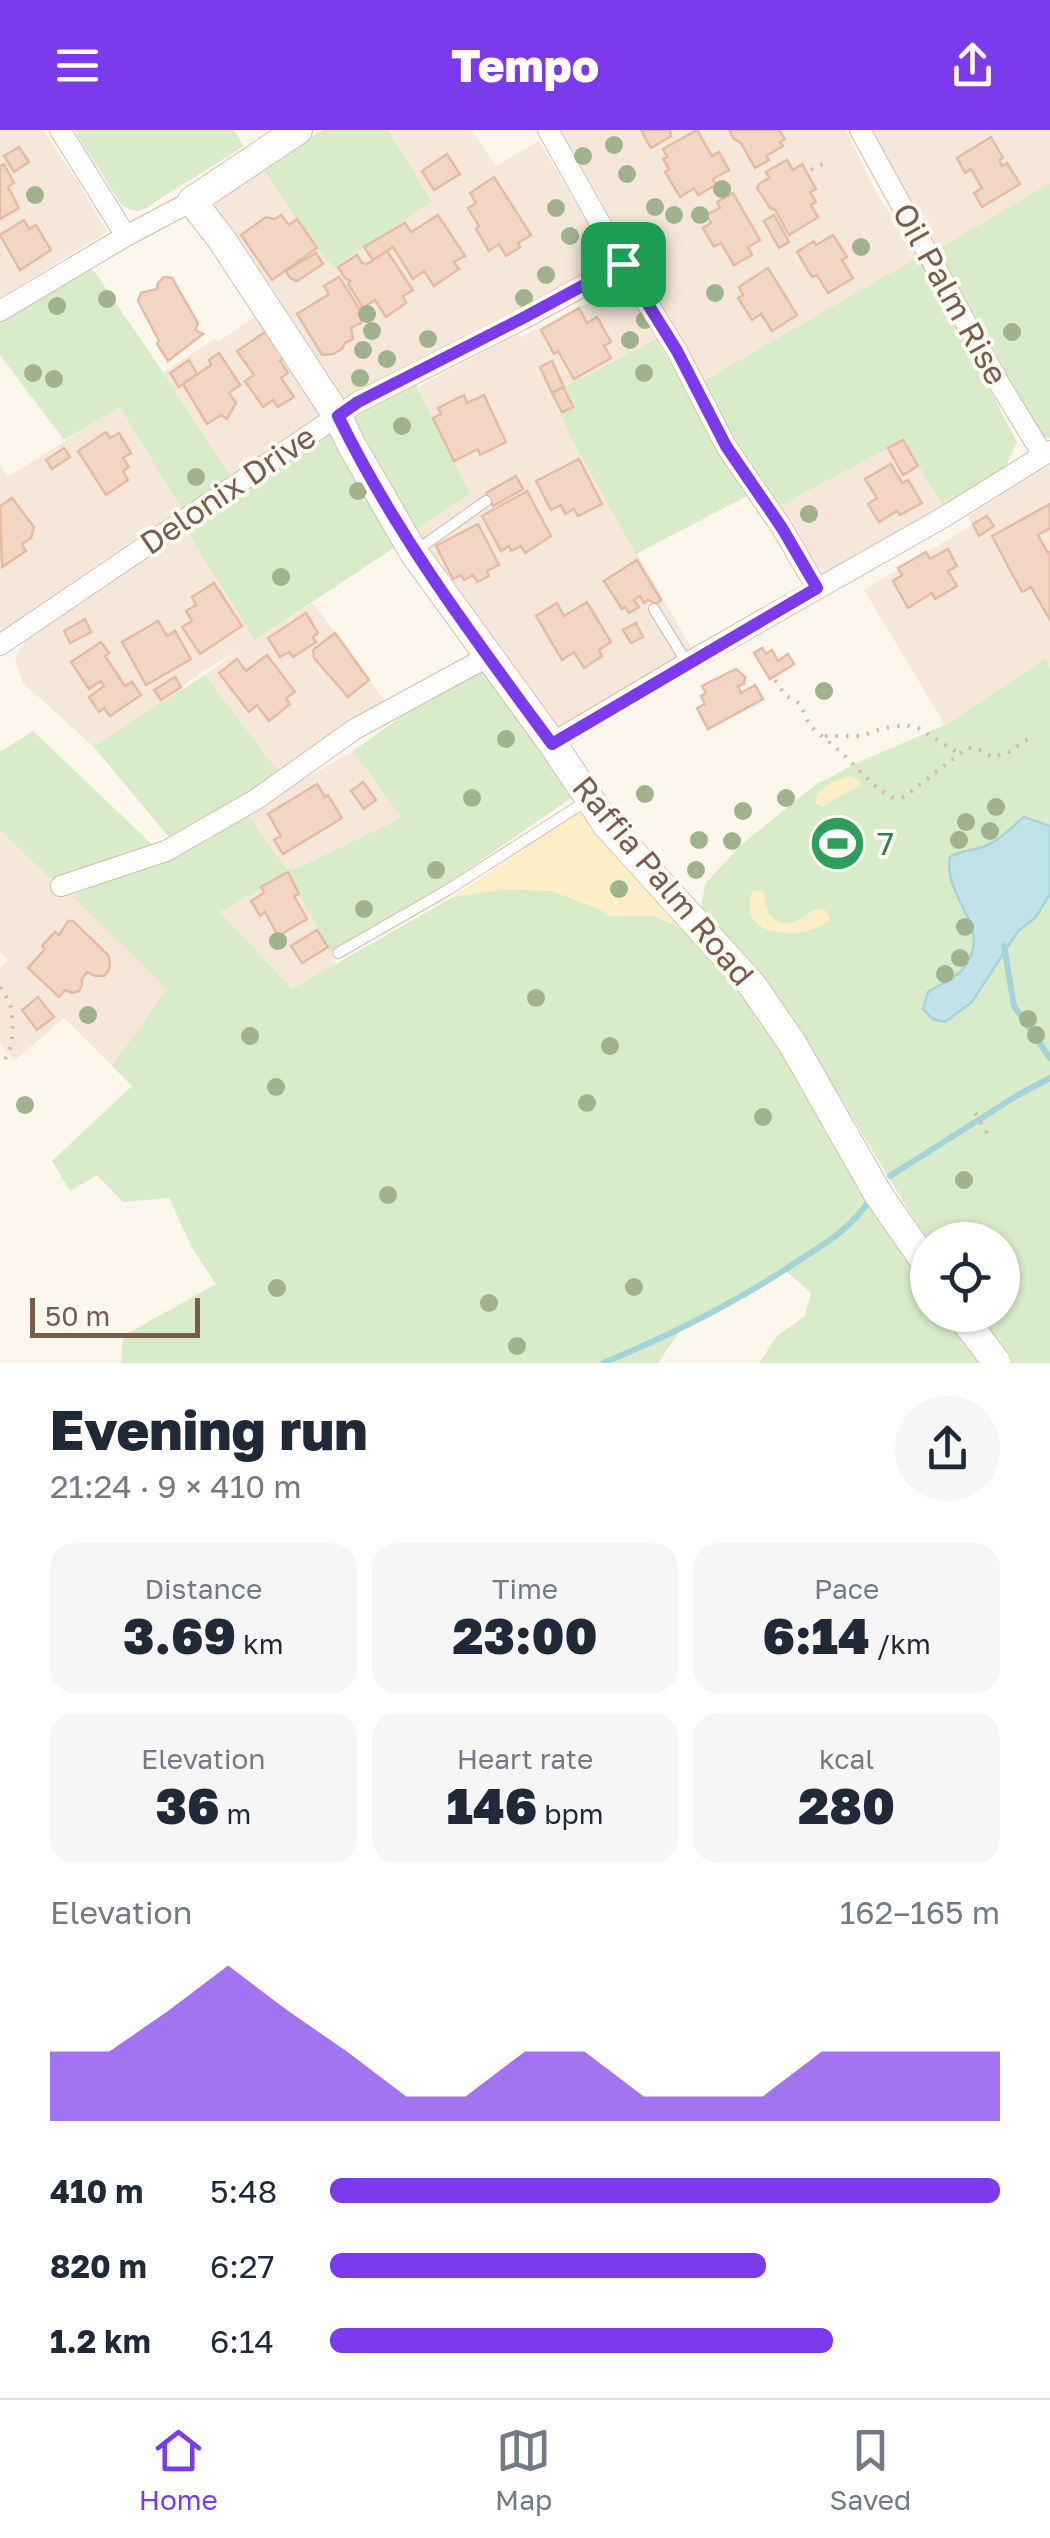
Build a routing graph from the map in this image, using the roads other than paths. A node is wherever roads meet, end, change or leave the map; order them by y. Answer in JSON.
{"nodes":[{"id":1,"x":60,"y":130,"type":"edge"},
{"id":2,"x":298,"y":130,"type":"edge"},
{"id":3,"x":548,"y":130,"type":"edge"},
{"id":4,"x":860,"y":130,"type":"edge"},
{"id":5,"x":192,"y":201,"type":"junction"},
{"id":6,"x":126,"y":236,"type":"junction"},
{"id":7,"x":623,"y":264,"type":"junction"},
{"id":8,"x":0,"y":312,"type":"edge"},
{"id":9,"x":338,"y":416,"type":"junction"},
{"id":10,"x":1046,"y":453,"type":"edge"},
{"id":11,"x":486,"y":501,"type":"dead end"},
{"id":12,"x":414,"y":553,"type":"junction"},
{"id":13,"x":817,"y":588,"type":"junction"},
{"id":14,"x":654,"y":608,"type":"dead end"},
{"id":15,"x":0,"y":645,"type":"edge"},
{"id":16,"x":489,"y":656,"type":"junction"},
{"id":17,"x":687,"y":662,"type":"junction"},
{"id":18,"x":552,"y":744,"type":"junction"},
{"id":19,"x":589,"y":800,"type":"junction"},
{"id":20,"x":61,"y":886,"type":"dead end"},
{"id":21,"x":338,"y":953,"type":"dead end"},
{"id":22,"x":910,"y":1240,"type":"edge"},
{"id":23,"x":974,"y":1332,"type":"edge"},
{"id":24,"x":997,"y":1363,"type":"edge"}],
"edges":[{"from":1,"to":6,"type":"street"},
{"from":2,"to":5,"type":"street"},
{"from":3,"to":7,"type":"street"},
{"from":4,"to":10,"type":"street","name":"Oil Palm Rise"},
{"from":5,"to":6,"type":"street"},
{"from":5,"to":9,"type":"street","name":"Raffia Palm Road"},
{"from":6,"to":8,"type":"street"},
{"from":7,"to":9,"type":"street","name":"Delonix Drive"},
{"from":7,"to":13,"type":"street"},
{"from":9,"to":12,"type":"street","name":"Raffia Palm Road"},
{"from":9,"to":15,"type":"street","name":"Delonix Drive"},
{"from":10,"to":13,"type":"street"},
{"from":11,"to":12,"type":"lane"},
{"from":12,"to":16,"type":"street","name":"Raffia Palm Road"},
{"from":13,"to":17,"type":"street"},
{"from":14,"to":17,"type":"lane"},
{"from":16,"to":18,"type":"street","name":"Raffia Palm Road"},
{"from":16,"to":20,"type":"street"},
{"from":17,"to":18,"type":"street"},
{"from":18,"to":19,"type":"street","name":"Raffia Palm Road"},
{"from":19,"to":21,"type":"lane"},
{"from":19,"to":22,"type":"street","name":"Raffia Palm Road"},
{"from":23,"to":24,"type":"street"}]}
